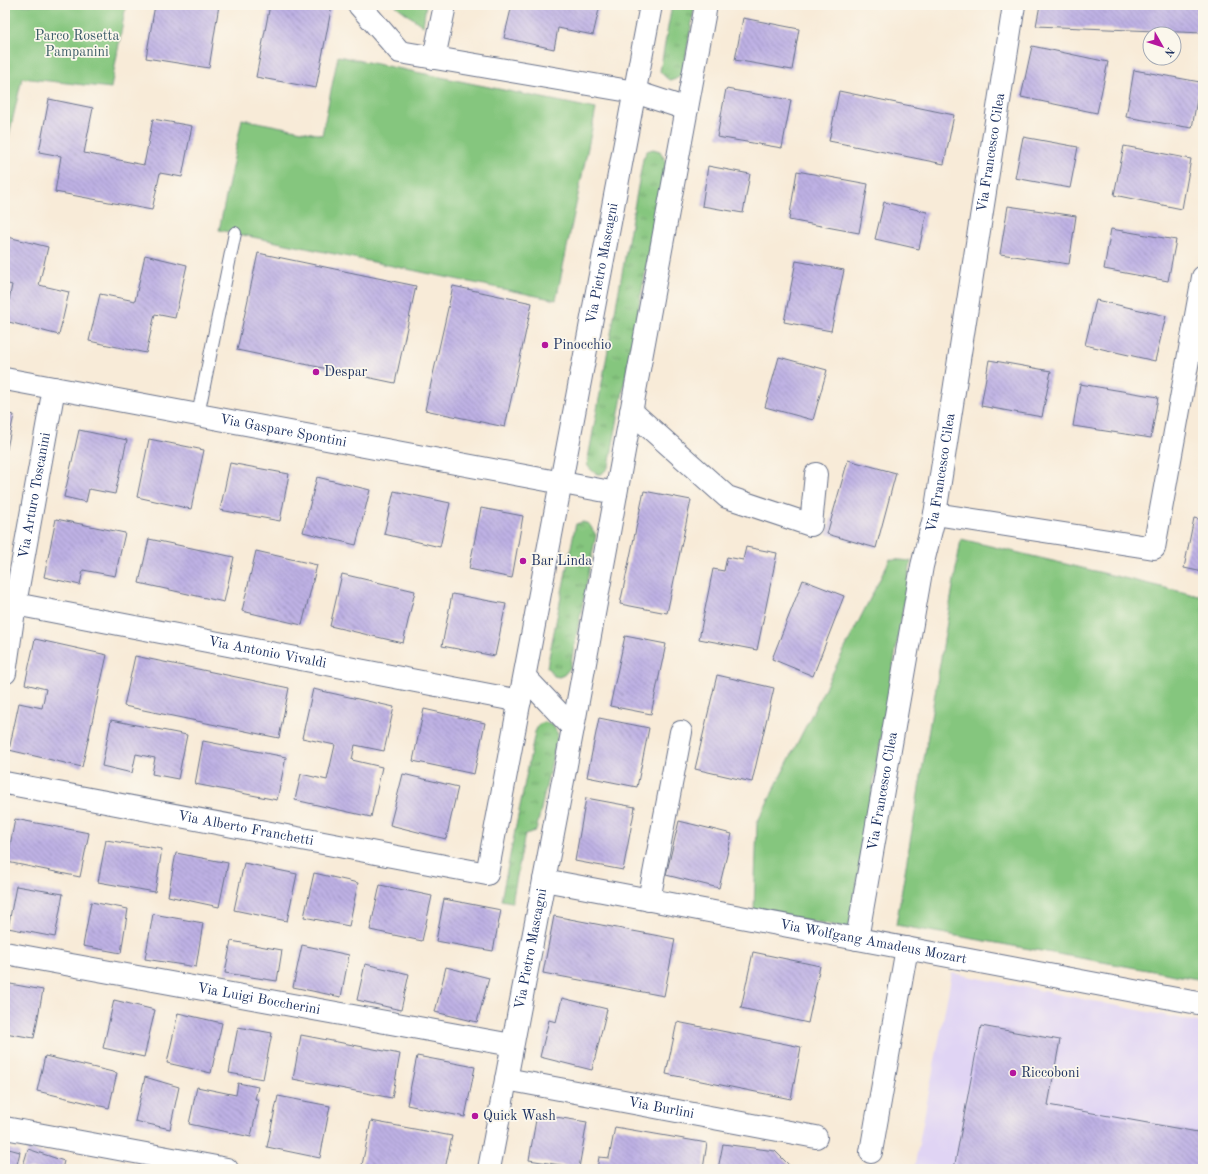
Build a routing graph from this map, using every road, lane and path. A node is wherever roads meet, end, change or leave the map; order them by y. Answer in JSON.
{"nodes":[{"id":1,"x":359,"y":5,"type":"edge"},
{"id":2,"x":445,"y":5,"type":"edge"},
{"id":3,"x":652,"y":5,"type":"edge"},
{"id":4,"x":706,"y":5,"type":"edge"},
{"id":5,"x":1014,"y":5,"type":"edge"},
{"id":6,"x":434,"y":58,"type":"junction"},
{"id":7,"x":635,"y":92,"type":"junction"},
{"id":8,"x":687,"y":109,"type":"junction"},
{"id":9,"x":235,"y":234,"type":"dead end"},
{"id":10,"x":1203,"y":277,"type":"edge"},
{"id":11,"x":5,"y":379,"type":"edge"},
{"id":12,"x":54,"y":388,"type":"junction"},
{"id":13,"x":631,"y":411,"type":"junction"},
{"id":14,"x":198,"y":415,"type":"junction"},
{"id":15,"x":816,"y":474,"type":"dead end"},
{"id":16,"x":561,"y":481,"type":"junction"},
{"id":17,"x":616,"y":493,"type":"junction"},
{"id":18,"x":935,"y":514,"type":"junction"},
{"id":19,"x":15,"y":604,"type":"junction"},
{"id":20,"x":5,"y":673,"type":"edge"},
{"id":21,"x":524,"y":677,"type":"junction"},
{"id":22,"x":520,"y":701,"type":"junction"},
{"id":23,"x":573,"y":728,"type":"junction"},
{"id":24,"x":681,"y":732,"type":"dead end"},
{"id":25,"x":5,"y":783,"type":"edge"},
{"id":26,"x":487,"y":874,"type":"joint"},
{"id":27,"x":544,"y":880,"type":"junction"},
{"id":28,"x":649,"y":900,"type":"junction"},
{"id":29,"x":857,"y":939,"type":"junction"},
{"id":30,"x":907,"y":948,"type":"junction"},
{"id":31,"x":5,"y":953,"type":"edge"},
{"id":32,"x":1203,"y":1004,"type":"edge"},
{"id":33,"x":512,"y":1044,"type":"junction"},
{"id":34,"x":506,"y":1079,"type":"junction"},
{"id":35,"x":5,"y":1128,"type":"edge"},
{"id":36,"x":816,"y":1137,"type":"dead end"},
{"id":37,"x":871,"y":1152,"type":"dead end"},
{"id":38,"x":227,"y":1169,"type":"edge"},
{"id":39,"x":489,"y":1169,"type":"edge"}],
"edges":[{"from":1,"to":6,"type":"street"},
{"from":2,"to":6,"type":"street"},
{"from":3,"to":7,"type":"street","name":"Via Pietro Mascagni"},
{"from":4,"to":8,"type":"street","name":"Via Pietro Mascagni"},
{"from":5,"to":18,"type":"street","name":"Via Francesco Cilea"},
{"from":6,"to":7,"type":"street"},
{"from":7,"to":8,"type":"street"},
{"from":7,"to":16,"type":"street","name":"Via Pietro Mascagni"},
{"from":8,"to":13,"type":"street","name":"Via Pietro Mascagni"},
{"from":9,"to":14,"type":"lane"},
{"from":10,"to":18,"type":"street"},
{"from":11,"to":12,"type":"street","name":"Via Gaspare Spontini"},
{"from":12,"to":14,"type":"street","name":"Via Gaspare Spontini"},
{"from":12,"to":19,"type":"street","name":"Via Arturo Toscanini"},
{"from":13,"to":15,"type":"street"},
{"from":13,"to":17,"type":"street","name":"Via Pietro Mascagni"},
{"from":14,"to":16,"type":"street","name":"Via Gaspare Spontini"},
{"from":16,"to":17,"type":"street"},
{"from":16,"to":21,"type":"street","name":"Via Pietro Mascagni"},
{"from":17,"to":23,"type":"street","name":"Via Pietro Mascagni"},
{"from":18,"to":29,"type":"street","name":"Via Francesco Cilea"},
{"from":19,"to":20,"type":"street","name":"Via Arturo Toscanini"},
{"from":19,"to":22,"type":"street","name":"Via Antonio Vivaldi"},
{"from":21,"to":22,"type":"street","name":"Via Pietro Mascagni"},
{"from":21,"to":23,"type":"street"},
{"from":22,"to":26,"type":"street","name":"Via Pietro Mascagni"},
{"from":23,"to":27,"type":"street","name":"Via Pietro Mascagni"},
{"from":24,"to":28,"type":"street"},
{"from":25,"to":26,"type":"street","name":"Via Alberto Franchetti"},
{"from":27,"to":28,"type":"street","name":"Via Wolfgang Amadeus Mozart"},
{"from":27,"to":33,"type":"street","name":"Via Pietro Mascagni"},
{"from":28,"to":29,"type":"street","name":"Via Wolfgang Amadeus Mozart"},
{"from":29,"to":30,"type":"street","name":"Via Wolfgang Amadeus Mozart"},
{"from":30,"to":32,"type":"street","name":"Via Wolfgang Amadeus Mozart"},
{"from":30,"to":37,"type":"street"},
{"from":31,"to":33,"type":"street","name":"Via Luigi Boccherini"},
{"from":33,"to":34,"type":"street","name":"Via Pietro Mascagni"},
{"from":34,"to":36,"type":"street","name":"Via Burlini"},
{"from":34,"to":39,"type":"street","name":"Via Pietro Mascagni"},
{"from":35,"to":38,"type":"street"}]}
